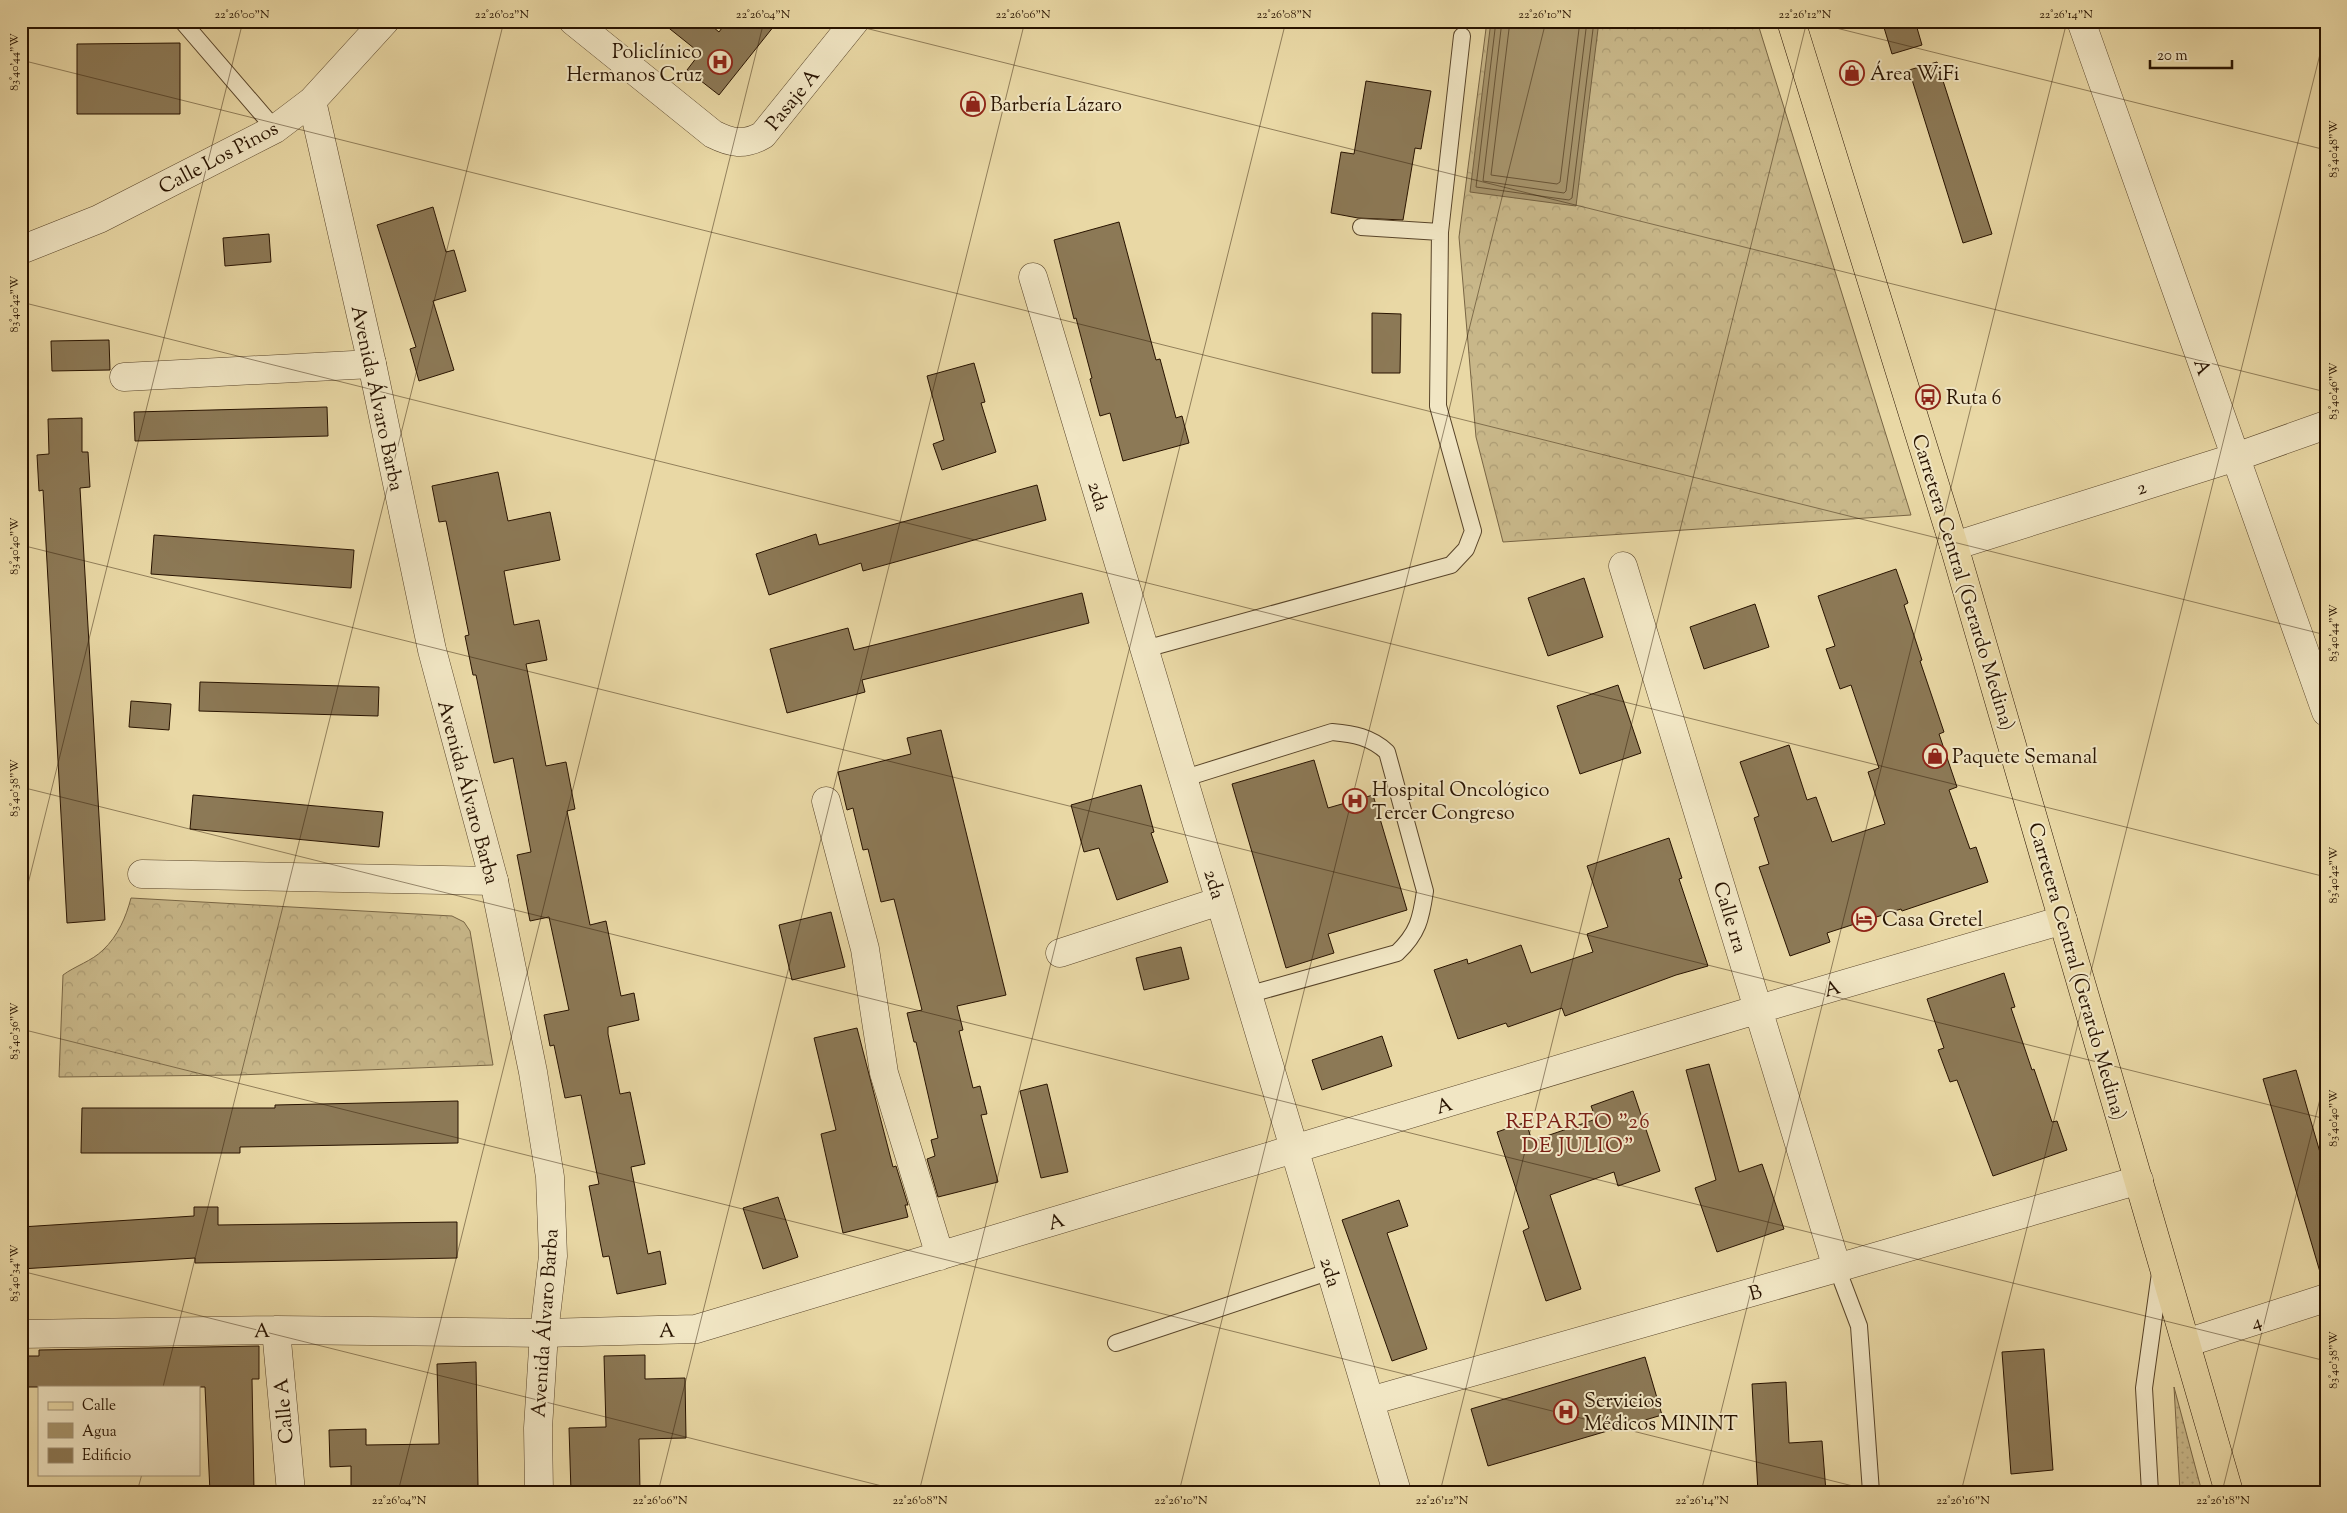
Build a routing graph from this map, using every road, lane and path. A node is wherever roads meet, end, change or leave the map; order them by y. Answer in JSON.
{"nodes":[{"id":1,"x":182,"y":21,"type":"edge"},
{"id":2,"x":385,"y":21,"type":"edge"},
{"id":3,"x":572,"y":21,"type":"edge"},
{"id":4,"x":855,"y":21,"type":"edge"},
{"id":5,"x":1791,"y":21,"type":"edge"},
{"id":6,"x":2081,"y":21,"type":"edge"},
{"id":7,"x":1462,"y":36,"type":"dead end"},
{"id":8,"x":312,"y":101,"type":"junction"},
{"id":9,"x":275,"y":129,"type":"junction"},
{"id":10,"x":1361,"y":227,"type":"dead end"},
{"id":11,"x":1440,"y":232,"type":"junction"},
{"id":12,"x":21,"y":250,"type":"edge"},
{"id":13,"x":1033,"y":276,"type":"dead end"},
{"id":14,"x":372,"y":364,"type":"junction"},
{"id":15,"x":124,"y":377,"type":"dead end"},
{"id":16,"x":2326,"y":425,"type":"edge"},
{"id":17,"x":2236,"y":457,"type":"junction"},
{"id":18,"x":1954,"y":546,"type":"junction"},
{"id":19,"x":1623,"y":566,"type":"dead end"},
{"id":20,"x":1145,"y":649,"type":"junction"},
{"id":21,"x":2326,"y":712,"type":"edge"},
{"id":22,"x":1182,"y":779,"type":"junction"},
{"id":23,"x":826,"y":800,"type":"dead end"},
{"id":24,"x":142,"y":874,"type":"dead end"},
{"id":25,"x":494,"y":881,"type":"junction"},
{"id":26,"x":1220,"y":901,"type":"junction"},
{"id":27,"x":2063,"y":920,"type":"junction"},
{"id":28,"x":1060,"y":953,"type":"dead end"},
{"id":29,"x":1247,"y":995,"type":"junction"},
{"id":30,"x":1759,"y":1009,"type":"junction"},
{"id":31,"x":1295,"y":1150,"type":"junction"},
{"id":32,"x":2138,"y":1180,"type":"junction"},
{"id":33,"x":940,"y":1256,"type":"junction"},
{"id":34,"x":2162,"y":1261,"type":"junction"},
{"id":35,"x":1837,"y":1268,"type":"junction"},
{"id":36,"x":1331,"y":1271,"type":"junction"},
{"id":37,"x":2326,"y":1298,"type":"edge"},
{"id":38,"x":276,"y":1330,"type":"junction"},
{"id":39,"x":544,"y":1333,"type":"junction"},
{"id":40,"x":21,"y":1334,"type":"edge"},
{"id":41,"x":1116,"y":1343,"type":"dead end"},
{"id":42,"x":2186,"y":1343,"type":"junction"},
{"id":43,"x":1370,"y":1402,"type":"junction"},
{"id":44,"x":291,"y":1492,"type":"edge"},
{"id":45,"x":539,"y":1492,"type":"edge"},
{"id":46,"x":1397,"y":1492,"type":"edge"},
{"id":47,"x":1871,"y":1492,"type":"edge"},
{"id":48,"x":2150,"y":1492,"type":"edge"},
{"id":49,"x":2229,"y":1492,"type":"edge"}],
"edges":[{"from":1,"to":9,"type":"lane"},
{"from":2,"to":8,"type":"street","name":"Calle Los Pinos"},
{"from":3,"to":4,"type":"street","name":"Pasaje A"},
{"from":5,"to":18,"type":"main road","name":"Carretera Central (Gerardo Medina)"},
{"from":6,"to":17,"type":"street","name":"A"},
{"from":7,"to":11,"type":"lane"},
{"from":8,"to":9,"type":"street","name":"Calle Los Pinos"},
{"from":8,"to":14,"type":"street","name":"Avenida Álvaro Barba"},
{"from":9,"to":12,"type":"street","name":"Calle Los Pinos"},
{"from":10,"to":11,"type":"lane"},
{"from":11,"to":20,"type":"lane"},
{"from":13,"to":20,"type":"street","name":"2da"},
{"from":14,"to":15,"type":"street"},
{"from":14,"to":25,"type":"street","name":"Avenida Álvaro Barba"},
{"from":16,"to":17,"type":"street","name":"2"},
{"from":17,"to":18,"type":"street","name":"2"},
{"from":17,"to":21,"type":"street","name":"A"},
{"from":18,"to":27,"type":"main road","name":"Carretera Central (Gerardo Medina)"},
{"from":19,"to":30,"type":"street","name":"Calle 1ra"},
{"from":20,"to":22,"type":"street","name":"2da"},
{"from":22,"to":26,"type":"street","name":"2da"},
{"from":22,"to":29,"type":"lane"},
{"from":23,"to":33,"type":"street"},
{"from":24,"to":25,"type":"street"},
{"from":25,"to":39,"type":"street","name":"Avenida Álvaro Barba"},
{"from":26,"to":28,"type":"street"},
{"from":26,"to":29,"type":"street","name":"2da"},
{"from":27,"to":30,"type":"street","name":"A"},
{"from":27,"to":32,"type":"main road","name":"Carretera Central (Gerardo Medina)"},
{"from":29,"to":31,"type":"street","name":"2da"},
{"from":30,"to":31,"type":"street","name":"A"},
{"from":30,"to":35,"type":"street","name":"Calle 1ra"},
{"from":31,"to":33,"type":"street","name":"A"},
{"from":31,"to":36,"type":"street","name":"2da"},
{"from":32,"to":34,"type":"main road","name":"Carretera Central (Gerardo Medina)"},
{"from":32,"to":35,"type":"street","name":"B"},
{"from":33,"to":39,"type":"street","name":"A"},
{"from":34,"to":42,"type":"main road","name":"Carretera Central (Gerardo Medina)"},
{"from":34,"to":48,"type":"lane"},
{"from":35,"to":43,"type":"street","name":"B"},
{"from":35,"to":47,"type":"lane"},
{"from":36,"to":41,"type":"lane"},
{"from":36,"to":43,"type":"street","name":"2da"},
{"from":37,"to":42,"type":"street","name":"4"},
{"from":38,"to":39,"type":"street","name":"A"},
{"from":38,"to":40,"type":"street","name":"A"},
{"from":38,"to":44,"type":"street","name":"Calle A"},
{"from":39,"to":45,"type":"street","name":"Avenida Álvaro Barba"},
{"from":42,"to":49,"type":"main road","name":"Carretera Central (Gerardo Medina)"},
{"from":43,"to":46,"type":"street","name":"2da"}]}
